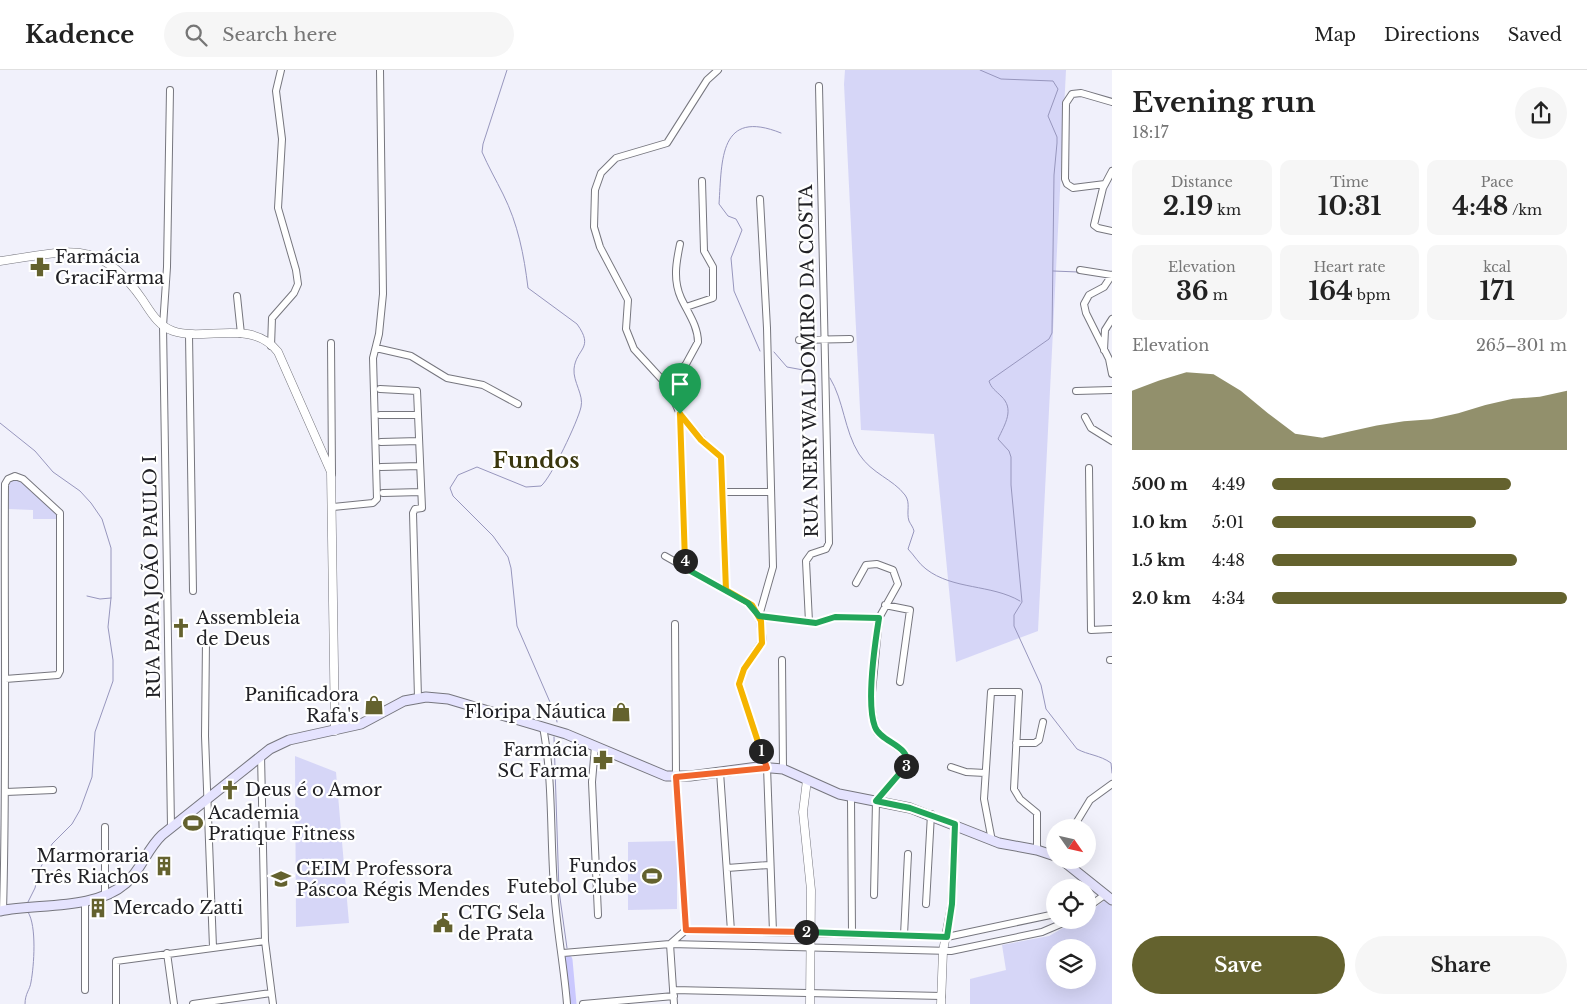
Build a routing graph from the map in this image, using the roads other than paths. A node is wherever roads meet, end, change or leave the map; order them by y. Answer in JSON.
{"nodes":[{"id":1,"x":281,"y":70,"type":"edge"},
{"id":2,"x":380,"y":70,"type":"edge"},
{"id":3,"x":718,"y":70,"type":"edge"},
{"id":4,"x":819,"y":86,"type":"dead end"},
{"id":5,"x":170,"y":90,"type":"dead end"},
{"id":6,"x":1112,"y":102,"type":"edge"},
{"id":7,"x":1112,"y":172,"type":"edge"},
{"id":8,"x":702,"y":181,"type":"dead end"},
{"id":9,"x":1104,"y":184,"type":"junction"},
{"id":10,"x":760,"y":199,"type":"dead end"},
{"id":11,"x":1112,"y":231,"type":"edge"},
{"id":12,"x":680,"y":244,"type":"dead end"},
{"id":13,"x":0,"y":261,"type":"edge"},
{"id":14,"x":1080,"y":270,"type":"dead end"},
{"id":15,"x":1112,"y":275,"type":"edge"},
{"id":16,"x":237,"y":296,"type":"dead end"},
{"id":17,"x":686,"y":307,"type":"junction"},
{"id":18,"x":1112,"y":319,"type":"edge"},
{"id":19,"x":163,"y":326,"type":"junction"},
{"id":20,"x":189,"y":334,"type":"junction"},
{"id":21,"x":241,"y":334,"type":"junction"},
{"id":22,"x":825,"y":339,"type":"junction"},
{"id":23,"x":850,"y":339,"type":"dead end"},
{"id":24,"x":799,"y":340,"type":"dead end"},
{"id":25,"x":332,"y":343,"type":"dead end"},
{"id":26,"x":272,"y":346,"type":"junction"},
{"id":27,"x":376,"y":348,"type":"junction"},
{"id":28,"x":1104,"y":351,"type":"junction"},
{"id":29,"x":1112,"y":374,"type":"edge"},
{"id":30,"x":667,"y":385,"type":"junction"},
{"id":31,"x":380,"y":389,"type":"dead end"},
{"id":32,"x":1112,"y":390,"type":"edge"},
{"id":33,"x":1076,"y":391,"type":"dead end"},
{"id":34,"x":518,"y":404,"type":"dead end"},
{"id":35,"x":680,"y":414,"type":"junction"},
{"id":36,"x":380,"y":415,"type":"dead end"},
{"id":37,"x":418,"y":415,"type":"junction"},
{"id":38,"x":1085,"y":417,"type":"dead end"},
{"id":39,"x":1112,"y":441,"type":"edge"},
{"id":40,"x":381,"y":442,"type":"dead end"},
{"id":41,"x":419,"y":442,"type":"junction"},
{"id":42,"x":420,"y":466,"type":"junction"},
{"id":43,"x":381,"y":468,"type":"dead end"},
{"id":44,"x":1089,"y":468,"type":"dead end"},
{"id":45,"x":332,"y":480,"type":"junction"},
{"id":46,"x":421,"y":492,"type":"junction"},
{"id":47,"x":722,"y":492,"type":"junction"},
{"id":48,"x":771,"y":492,"type":"junction"},
{"id":49,"x":383,"y":493,"type":"dead end"},
{"id":50,"x":333,"y":507,"type":"junction"},
{"id":51,"x":3,"y":516,"type":"edge"},
{"id":52,"x":665,"y":556,"type":"dead end"},
{"id":53,"x":685,"y":568,"type":"junction"},
{"id":54,"x":856,"y":583,"type":"dead end"},
{"id":55,"x":193,"y":590,"type":"dead end"},
{"id":56,"x":726,"y":590,"type":"junction"},
{"id":57,"x":886,"y":605,"type":"junction"},
{"id":58,"x":759,"y":616,"type":"junction"},
{"id":59,"x":879,"y":618,"type":"junction"},
{"id":60,"x":809,"y":622,"type":"junction"},
{"id":61,"x":675,"y":624,"type":"dead end"},
{"id":62,"x":1112,"y":629,"type":"edge"},
{"id":63,"x":206,"y":640,"type":"dead end"},
{"id":64,"x":782,"y":660,"type":"dead end"},
{"id":65,"x":900,"y":682,"type":"dead end"},
{"id":66,"x":3,"y":683,"type":"edge"},
{"id":67,"x":418,"y":698,"type":"junction"},
{"id":68,"x":1043,"y":722,"type":"dead end"},
{"id":69,"x":543,"y":728,"type":"junction"},
{"id":70,"x":335,"y":731,"type":"junction"},
{"id":71,"x":3,"y":734,"type":"edge"},
{"id":72,"x":1016,"y":743,"type":"junction"},
{"id":73,"x":595,"y":746,"type":"junction"},
{"id":74,"x":261,"y":755,"type":"junction"},
{"id":75,"x":951,"y":767,"type":"dead end"},
{"id":76,"x":767,"y":768,"type":"junction"},
{"id":77,"x":783,"y":769,"type":"junction"},
{"id":78,"x":720,"y":772,"type":"junction"},
{"id":79,"x":985,"y":773,"type":"junction"},
{"id":80,"x":3,"y":776,"type":"edge"},
{"id":81,"x":676,"y":777,"type":"junction"},
{"id":82,"x":807,"y":780,"type":"junction"},
{"id":83,"x":1112,"y":784,"type":"edge"},
{"id":84,"x":53,"y":790,"type":"dead end"},
{"id":85,"x":6,"y":792,"type":"junction"},
{"id":86,"x":208,"y":797,"type":"junction"},
{"id":87,"x":851,"y":798,"type":"junction"},
{"id":88,"x":3,"y":800,"type":"edge"},
{"id":89,"x":876,"y":801,"type":"junction"},
{"id":90,"x":931,"y":814,"type":"junction"},
{"id":91,"x":1078,"y":819,"type":"edge"},
{"id":92,"x":955,"y":824,"type":"junction"},
{"id":93,"x":105,"y":827,"type":"dead end"},
{"id":94,"x":171,"y":827,"type":"junction"},
{"id":95,"x":2,"y":835,"type":"edge"},
{"id":96,"x":992,"y":841,"type":"junction"},
{"id":97,"x":1037,"y":850,"type":"junction"},
{"id":98,"x":1046,"y":853,"type":"edge"},
{"id":99,"x":908,"y":854,"type":"dead end"},
{"id":100,"x":769,"y":866,"type":"junction"},
{"id":101,"x":727,"y":868,"type":"junction"},
{"id":102,"x":1072,"y":869,"type":"edge"},
{"id":103,"x":1082,"y":879,"type":"edge"},
{"id":104,"x":1096,"y":889,"type":"edge"},
{"id":105,"x":105,"y":894,"type":"junction"},
{"id":106,"x":874,"y":895,"type":"dead end"},
{"id":107,"x":1109,"y":897,"type":"edge"},
{"id":108,"x":85,"y":901,"type":"junction"},
{"id":109,"x":1096,"y":903,"type":"edge"},
{"id":110,"x":926,"y":904,"type":"dead end"},
{"id":111,"x":2,"y":911,"type":"edge"},
{"id":112,"x":598,"y":915,"type":"dead end"},
{"id":113,"x":1046,"y":916,"type":"edge"},
{"id":114,"x":1049,"y":929,"type":"edge"},
{"id":115,"x":686,"y":930,"type":"junction"},
{"id":116,"x":731,"y":931,"type":"junction"},
{"id":117,"x":773,"y":932,"type":"junction"},
{"id":118,"x":812,"y":932,"type":"junction"},
{"id":119,"x":852,"y":933,"type":"junction"},
{"id":120,"x":904,"y":935,"type":"junction"},
{"id":121,"x":947,"y":937,"type":"junction"},
{"id":122,"x":265,"y":941,"type":"junction"},
{"id":123,"x":670,"y":944,"type":"junction"},
{"id":124,"x":213,"y":948,"type":"junction"},
{"id":125,"x":812,"y":948,"type":"junction"},
{"id":126,"x":943,"y":951,"type":"junction"},
{"id":127,"x":563,"y":953,"type":"junction"},
{"id":128,"x":167,"y":954,"type":"junction"},
{"id":129,"x":85,"y":990,"type":"dead end"},
{"id":130,"x":271,"y":993,"type":"junction"},
{"id":131,"x":674,"y":993,"type":"junction"},
{"id":132,"x":810,"y":993,"type":"junction"},
{"id":133,"x":942,"y":1000,"type":"edge"},
{"id":134,"x":116,"y":1004,"type":"edge"},
{"id":135,"x":174,"y":1004,"type":"edge"},
{"id":136,"x":193,"y":1004,"type":"edge"},
{"id":137,"x":273,"y":1004,"type":"edge"},
{"id":138,"x":567,"y":1004,"type":"edge"},
{"id":139,"x":583,"y":1004,"type":"edge"},
{"id":140,"x":674,"y":1004,"type":"edge"},
{"id":141,"x":810,"y":1004,"type":"edge"}],
"edges":[{"from":1,"to":26,"type":"street"},
{"from":2,"to":27,"type":"street"},
{"from":3,"to":30,"type":"street"},
{"from":4,"to":22,"type":"street","name":"RUA NERY WALDOMIRO DA COSTA"},
{"from":5,"to":19,"type":"street","name":"RUA PAPA JOÃO PAULO I"},
{"from":6,"to":9,"type":"street"},
{"from":7,"to":9,"type":"street"},
{"from":8,"to":17,"type":"street"},
{"from":9,"to":11,"type":"street"},
{"from":10,"to":48,"type":"street"},
{"from":12,"to":17,"type":"street"},
{"from":13,"to":19,"type":"street"},
{"from":14,"to":15,"type":"street"},
{"from":15,"to":28,"type":"street"},
{"from":16,"to":21,"type":"street"},
{"from":17,"to":30,"type":"street"},
{"from":18,"to":28,"type":"street"},
{"from":19,"to":20,"type":"street"},
{"from":19,"to":94,"type":"street","name":"RUA PAPA JOÃO PAULO I"},
{"from":20,"to":21,"type":"street"},
{"from":20,"to":55,"type":"street"},
{"from":21,"to":26,"type":"street"},
{"from":22,"to":23,"type":"street"},
{"from":22,"to":24,"type":"street"},
{"from":22,"to":60,"type":"street","name":"RUA NERY WALDOMIRO DA COSTA"},
{"from":25,"to":45,"type":"street"},
{"from":26,"to":45,"type":"street"},
{"from":27,"to":34,"type":"street"},
{"from":27,"to":50,"type":"street"},
{"from":28,"to":29,"type":"street"},
{"from":30,"to":35,"type":"street"},
{"from":31,"to":37,"type":"street"},
{"from":32,"to":33,"type":"street"},
{"from":35,"to":47,"type":"street"},
{"from":35,"to":53,"type":"street"},
{"from":36,"to":37,"type":"street"},
{"from":37,"to":41,"type":"street"},
{"from":38,"to":39,"type":"street"},
{"from":40,"to":41,"type":"street"},
{"from":41,"to":42,"type":"street"},
{"from":42,"to":43,"type":"street"},
{"from":42,"to":46,"type":"street"},
{"from":44,"to":62,"type":"street"},
{"from":45,"to":50,"type":"street"},
{"from":46,"to":49,"type":"street"},
{"from":46,"to":67,"type":"street"},
{"from":47,"to":48,"type":"street"},
{"from":47,"to":56,"type":"street"},
{"from":48,"to":58,"type":"street"},
{"from":50,"to":70,"type":"street"},
{"from":51,"to":66,"type":"street"},
{"from":51,"to":66,"type":"street"},
{"from":52,"to":53,"type":"street"},
{"from":53,"to":56,"type":"street"},
{"from":54,"to":57,"type":"street"},
{"from":56,"to":58,"type":"street"},
{"from":57,"to":59,"type":"street"},
{"from":57,"to":65,"type":"street"},
{"from":58,"to":60,"type":"street"},
{"from":58,"to":76,"type":"street"},
{"from":59,"to":60,"type":"street"},
{"from":59,"to":89,"type":"street"},
{"from":61,"to":81,"type":"street"},
{"from":63,"to":86,"type":"street"},
{"from":64,"to":77,"type":"street"},
{"from":66,"to":71,"type":"street"},
{"from":67,"to":69,"type":"main road"},
{"from":67,"to":70,"type":"main road"},
{"from":68,"to":72,"type":"street"},
{"from":69,"to":73,"type":"main road"},
{"from":69,"to":127,"type":"street"},
{"from":70,"to":74,"type":"main road"},
{"from":71,"to":80,"type":"street"},
{"from":72,"to":79,"type":"street"},
{"from":72,"to":97,"type":"street"},
{"from":73,"to":81,"type":"main road"},
{"from":73,"to":112,"type":"street"},
{"from":74,"to":86,"type":"main road"},
{"from":74,"to":122,"type":"street"},
{"from":75,"to":79,"type":"street"},
{"from":76,"to":77,"type":"main road"},
{"from":76,"to":78,"type":"main road"},
{"from":76,"to":100,"type":"street"},
{"from":77,"to":82,"type":"main road"},
{"from":78,"to":81,"type":"main road"},
{"from":78,"to":101,"type":"street"},
{"from":79,"to":96,"type":"street"},
{"from":80,"to":85,"type":"street"},
{"from":81,"to":115,"type":"street"},
{"from":82,"to":87,"type":"main road"},
{"from":82,"to":118,"type":"street"},
{"from":83,"to":91,"type":"street"},
{"from":84,"to":85,"type":"street"},
{"from":85,"to":88,"type":"street"},
{"from":86,"to":94,"type":"main road"},
{"from":86,"to":124,"type":"street"},
{"from":87,"to":89,"type":"main road"},
{"from":87,"to":119,"type":"street"},
{"from":88,"to":95,"type":"street"},
{"from":89,"to":90,"type":"main road"},
{"from":89,"to":106,"type":"street"},
{"from":90,"to":92,"type":"main road"},
{"from":90,"to":110,"type":"street"},
{"from":92,"to":96,"type":"main road"},
{"from":92,"to":121,"type":"street"},
{"from":93,"to":105,"type":"street"},
{"from":94,"to":105,"type":"main road"},
{"from":95,"to":111,"type":"street"},
{"from":96,"to":97,"type":"main road"},
{"from":97,"to":98,"type":"main road"},
{"from":99,"to":120,"type":"street"},
{"from":100,"to":101,"type":"street"},
{"from":100,"to":117,"type":"street"},
{"from":101,"to":116,"type":"street"},
{"from":102,"to":103,"type":"main road"},
{"from":104,"to":107,"type":"main road"},
{"from":105,"to":108,"type":"main road"},
{"from":107,"to":109,"type":"street"},
{"from":108,"to":111,"type":"main road"},
{"from":108,"to":129,"type":"street"},
{"from":113,"to":121,"type":"street"},
{"from":114,"to":126,"type":"street"},
{"from":115,"to":116,"type":"street"},
{"from":115,"to":123,"type":"street"},
{"from":116,"to":117,"type":"street"},
{"from":117,"to":118,"type":"street"},
{"from":118,"to":119,"type":"street"},
{"from":118,"to":125,"type":"street"},
{"from":119,"to":120,"type":"street"},
{"from":120,"to":121,"type":"street"},
{"from":121,"to":126,"type":"street"},
{"from":122,"to":124,"type":"street"},
{"from":122,"to":130,"type":"street"},
{"from":123,"to":125,"type":"street"},
{"from":123,"to":127,"type":"street"},
{"from":123,"to":131,"type":"street"},
{"from":124,"to":128,"type":"street"},
{"from":125,"to":126,"type":"street"},
{"from":125,"to":132,"type":"street"},
{"from":126,"to":133,"type":"street"},
{"from":127,"to":138,"type":"street"},
{"from":128,"to":134,"type":"street"},
{"from":128,"to":135,"type":"street"},
{"from":130,"to":136,"type":"street"},
{"from":130,"to":137,"type":"street"},
{"from":131,"to":132,"type":"street"},
{"from":131,"to":139,"type":"street"},
{"from":131,"to":140,"type":"street"},
{"from":132,"to":133,"type":"street"},
{"from":132,"to":141,"type":"street"}]}
